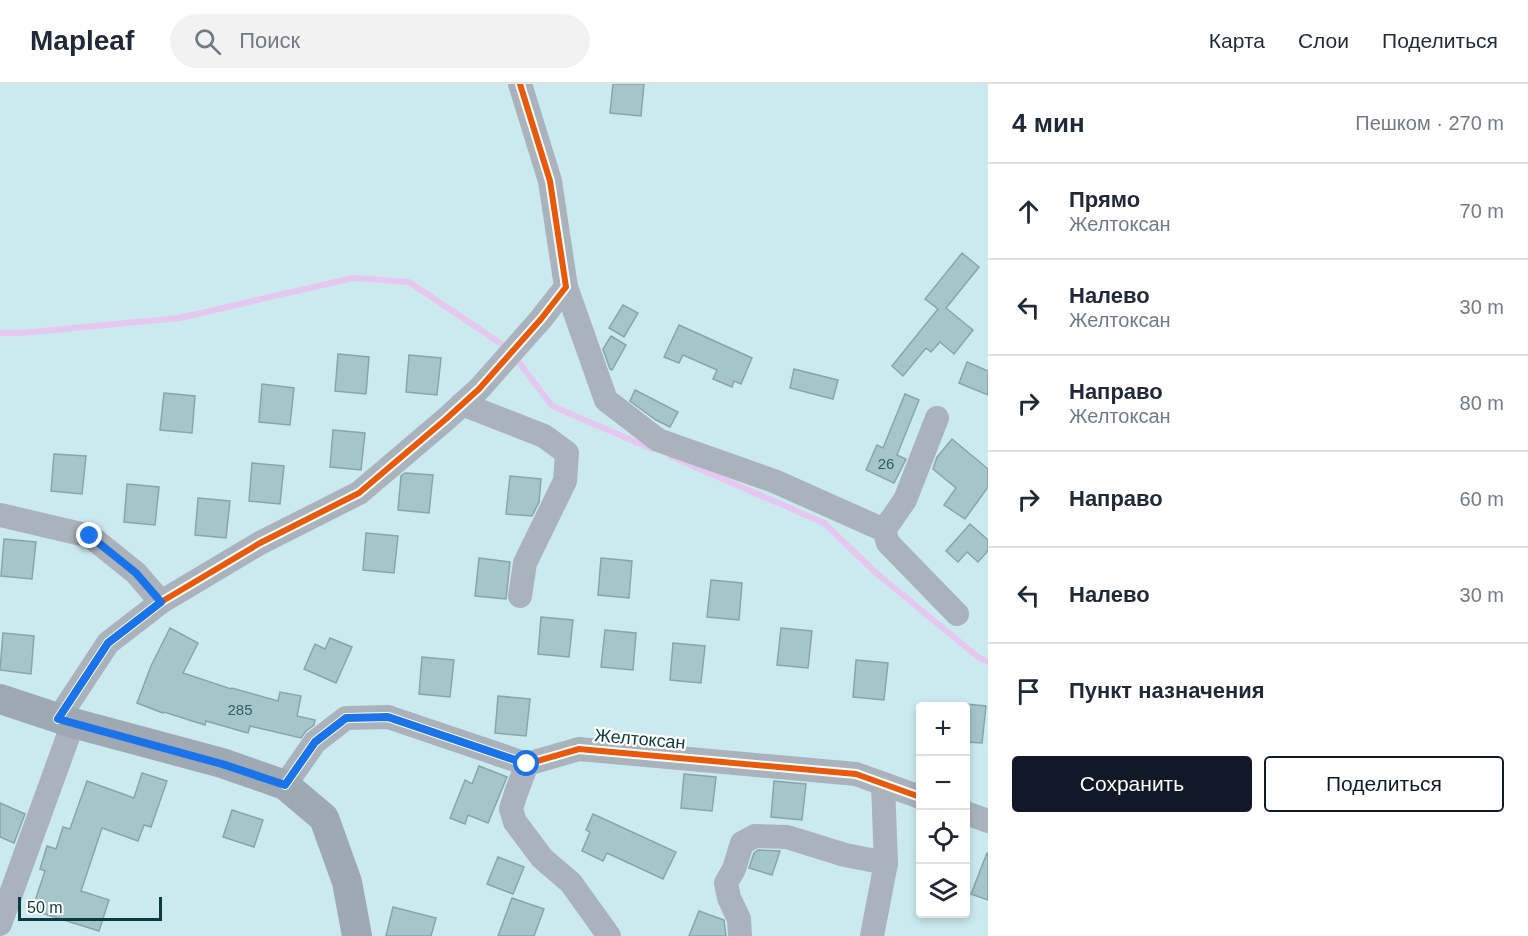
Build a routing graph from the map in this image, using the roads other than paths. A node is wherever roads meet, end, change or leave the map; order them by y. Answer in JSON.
{"nodes":[{"id":1,"x":520,"y":84,"type":"edge"},
{"id":2,"x":566,"y":287,"type":"junction"},
{"id":3,"x":470,"y":396,"type":"junction"},
{"id":4,"x":937,"y":418,"type":"dead end"},
{"id":5,"x":0,"y":515,"type":"edge"},
{"id":6,"x":884,"y":530,"type":"junction"},
{"id":7,"x":520,"y":596,"type":"dead end"},
{"id":8,"x":161,"y":602,"type":"junction"},
{"id":9,"x":957,"y":614,"type":"dead end"},
{"id":10,"x":0,"y":699,"type":"edge"},
{"id":11,"x":66,"y":721,"type":"junction"},
{"id":12,"x":527,"y":764,"type":"junction"},
{"id":13,"x":883,"y":784,"type":"junction"},
{"id":14,"x":285,"y":785,"type":"junction"},
{"id":15,"x":916,"y":795,"type":"edge"},
{"id":16,"x":970,"y":814,"type":"edge"},
{"id":17,"x":988,"y":821,"type":"edge"},
{"id":18,"x":885,"y":863,"type":"junction"},
{"id":19,"x":0,"y":924,"type":"edge"},
{"id":20,"x":357,"y":936,"type":"edge"},
{"id":21,"x":609,"y":936,"type":"edge"},
{"id":22,"x":740,"y":936,"type":"edge"},
{"id":23,"x":872,"y":936,"type":"edge"}],
"edges":[{"from":1,"to":2,"type":"street"},
{"from":2,"to":3,"type":"street"},
{"from":2,"to":6,"type":"street"},
{"from":3,"to":7,"type":"street"},
{"from":3,"to":8,"type":"street"},
{"from":4,"to":6,"type":"street"},
{"from":5,"to":8,"type":"street"},
{"from":6,"to":9,"type":"street"},
{"from":8,"to":11,"type":"street"},
{"from":10,"to":11,"type":"main road"},
{"from":11,"to":14,"type":"main road"},
{"from":11,"to":19,"type":"street"},
{"from":12,"to":13,"type":"street","name":"Желтоксан"},
{"from":12,"to":14,"type":"street"},
{"from":12,"to":21,"type":"street"},
{"from":13,"to":15,"type":"street","name":"Желтоксан"},
{"from":13,"to":18,"type":"street"},
{"from":14,"to":20,"type":"main road"},
{"from":16,"to":17,"type":"street"},
{"from":18,"to":22,"type":"street"},
{"from":18,"to":23,"type":"street"}]}
